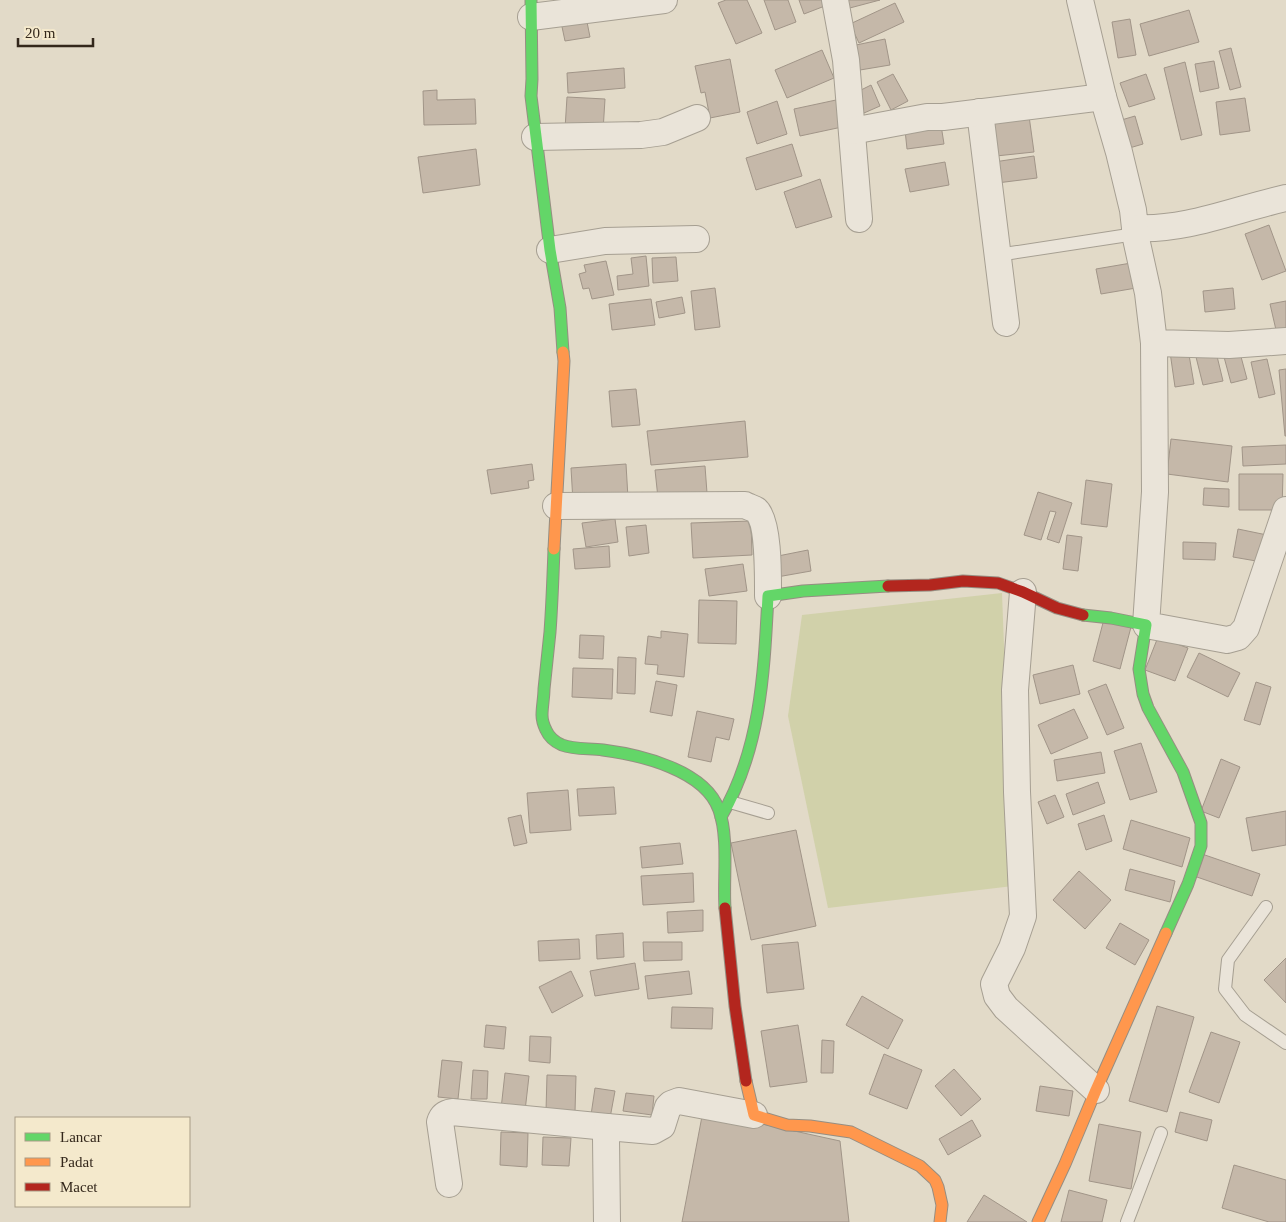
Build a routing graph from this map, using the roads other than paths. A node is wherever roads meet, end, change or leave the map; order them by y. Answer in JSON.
{"nodes":[{"id":1,"x":664,"y":0,"type":"edge"},
{"id":2,"x":835,"y":0,"type":"edge"},
{"id":3,"x":1080,"y":0,"type":"edge"},
{"id":4,"x":531,"y":9,"type":"edge"},
{"id":5,"x":1103,"y":98,"type":"junction"},
{"id":6,"x":980,"y":112,"type":"junction"},
{"id":7,"x":697,"y":118,"type":"dead end"},
{"id":8,"x":852,"y":131,"type":"junction"},
{"id":9,"x":535,"y":137,"type":"junction"},
{"id":10,"x":1286,"y":198,"type":"edge"},
{"id":11,"x":859,"y":219,"type":"dead end"},
{"id":12,"x":1135,"y":231,"type":"junction"},
{"id":13,"x":696,"y":238,"type":"dead end"},
{"id":14,"x":550,"y":250,"type":"junction"},
{"id":15,"x":998,"y":255,"type":"junction"},
{"id":16,"x":1006,"y":323,"type":"dead end"},
{"id":17,"x":1286,"y":341,"type":"edge"},
{"id":18,"x":1154,"y":343,"type":"junction"},
{"id":19,"x":556,"y":506,"type":"junction"},
{"id":20,"x":1286,"y":510,"type":"edge"},
{"id":21,"x":1024,"y":592,"type":"junction"},
{"id":22,"x":768,"y":596,"type":"junction"},
{"id":23,"x":1146,"y":625,"type":"junction"},
{"id":24,"x":730,"y":802,"type":"junction"},
{"id":25,"x":768,"y":813,"type":"dead end"},
{"id":26,"x":721,"y":817,"type":"junction"},
{"id":27,"x":1266,"y":908,"type":"dead end"},
{"id":28,"x":1286,"y":1043,"type":"edge"},
{"id":29,"x":1096,"y":1090,"type":"junction"},
{"id":30,"x":754,"y":1114,"type":"junction"},
{"id":31,"x":607,"y":1127,"type":"junction"},
{"id":32,"x":1161,"y":1133,"type":"dead end"},
{"id":33,"x":449,"y":1184,"type":"dead end"},
{"id":34,"x":607,"y":1222,"type":"edge"},
{"id":35,"x":940,"y":1222,"type":"edge"},
{"id":36,"x":1038,"y":1222,"type":"edge"},
{"id":37,"x":1127,"y":1222,"type":"edge"}],
"edges":[{"from":1,"to":4,"type":"street"},
{"from":2,"to":8,"type":"street"},
{"from":3,"to":5,"type":"street"},
{"from":4,"to":9,"type":"street"},
{"from":5,"to":6,"type":"street"},
{"from":5,"to":12,"type":"street"},
{"from":6,"to":8,"type":"street"},
{"from":6,"to":15,"type":"street"},
{"from":7,"to":9,"type":"street"},
{"from":8,"to":11,"type":"street"},
{"from":9,"to":14,"type":"street"},
{"from":10,"to":12,"type":"street"},
{"from":12,"to":15,"type":"lane"},
{"from":12,"to":18,"type":"street"},
{"from":13,"to":14,"type":"street"},
{"from":14,"to":19,"type":"street"},
{"from":15,"to":16,"type":"street"},
{"from":17,"to":18,"type":"street"},
{"from":18,"to":23,"type":"street"},
{"from":19,"to":22,"type":"street"},
{"from":19,"to":26,"type":"street"},
{"from":20,"to":23,"type":"street"},
{"from":21,"to":22,"type":"street"},
{"from":21,"to":23,"type":"street"},
{"from":21,"to":29,"type":"street"},
{"from":22,"to":24,"type":"street"},
{"from":23,"to":29,"type":"street"},
{"from":24,"to":25,"type":"lane"},
{"from":24,"to":26,"type":"street"},
{"from":26,"to":30,"type":"street"},
{"from":27,"to":28,"type":"lane"},
{"from":29,"to":36,"type":"street"},
{"from":30,"to":31,"type":"street"},
{"from":30,"to":35,"type":"street"},
{"from":31,"to":33,"type":"street"},
{"from":31,"to":34,"type":"street"},
{"from":32,"to":37,"type":"lane"}]}
